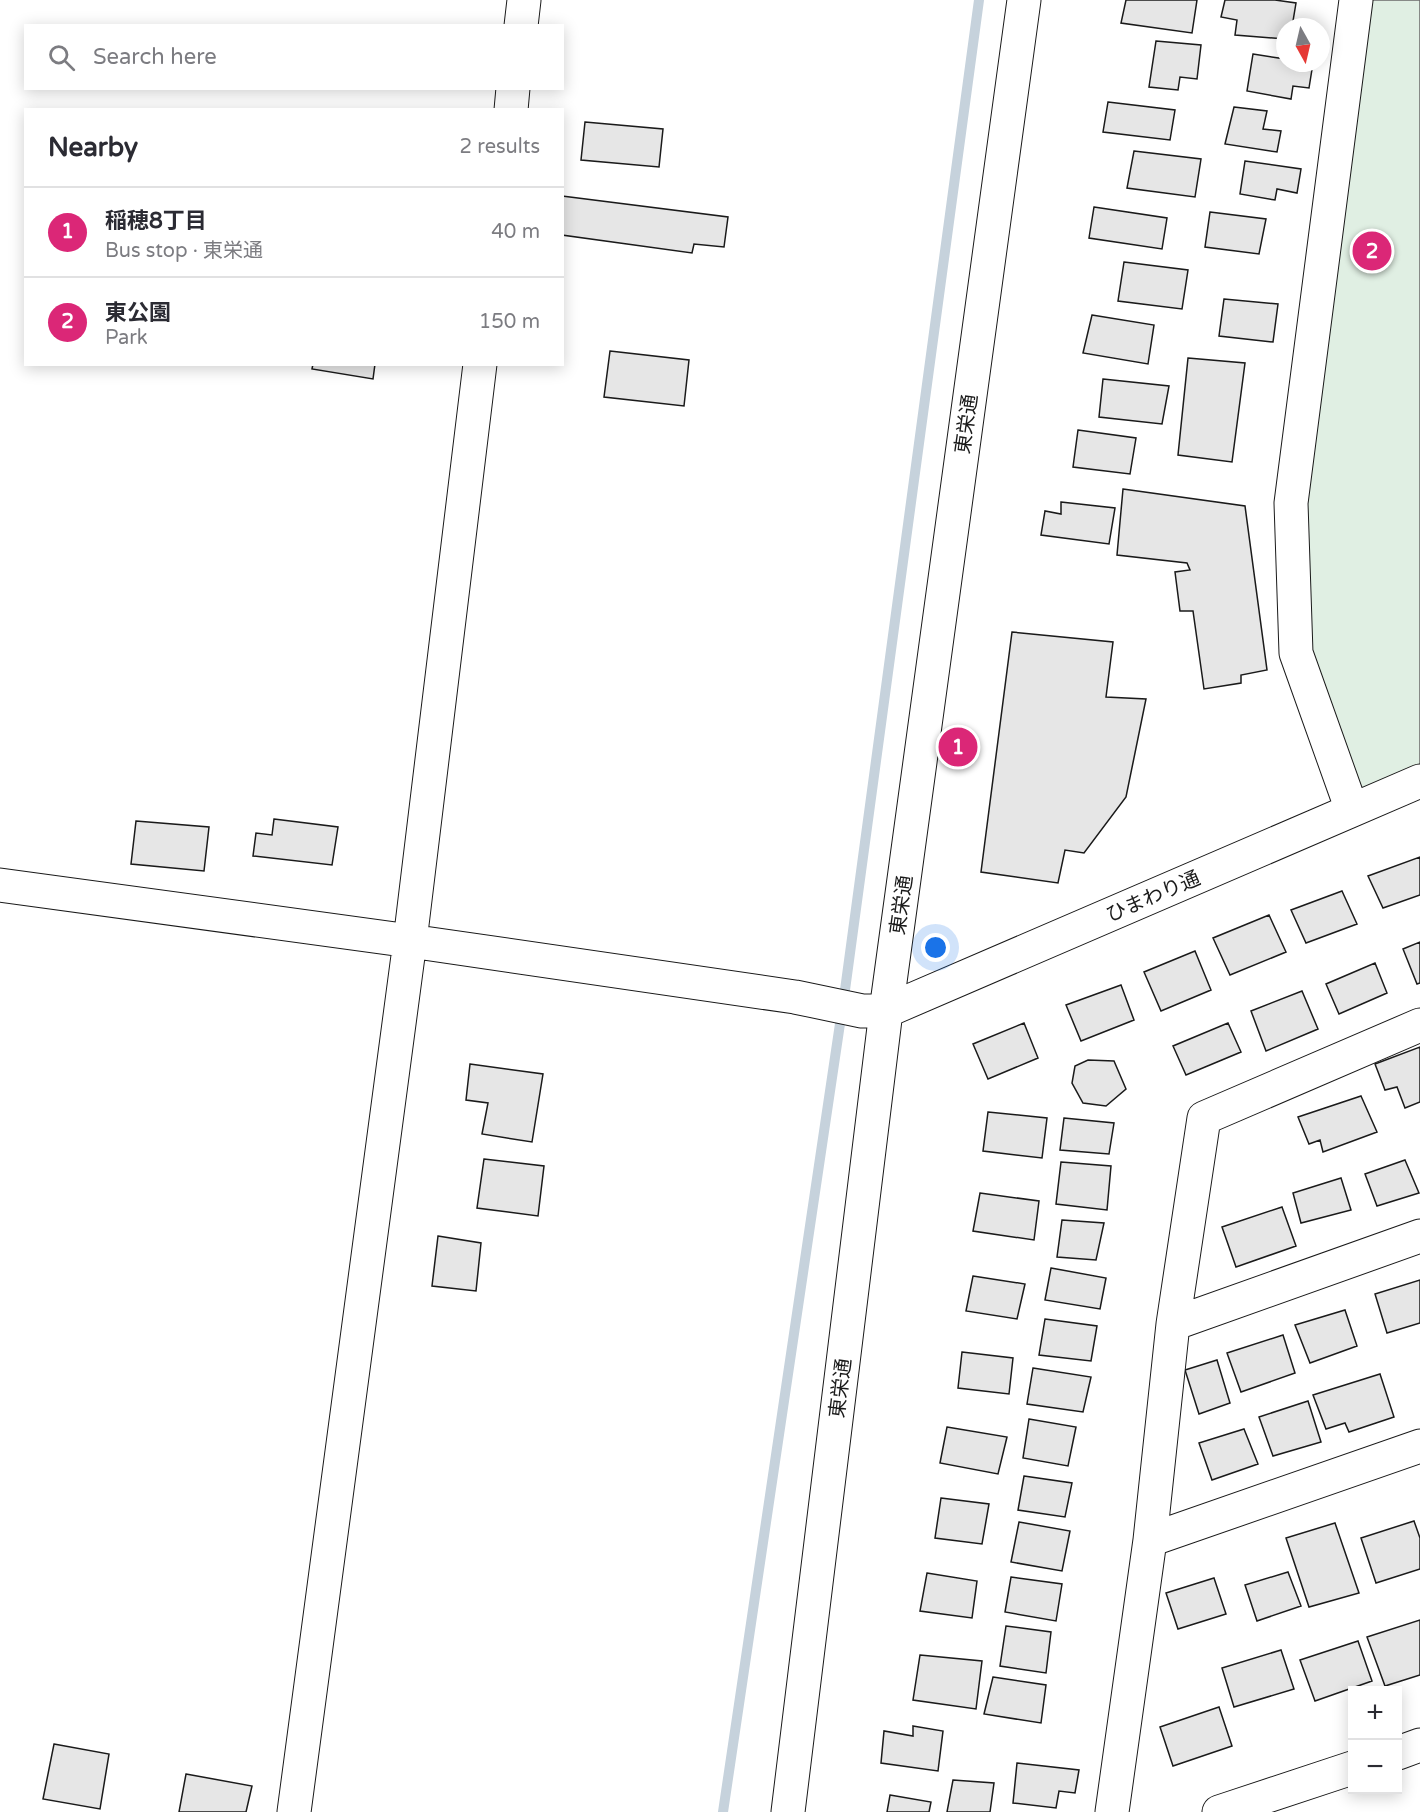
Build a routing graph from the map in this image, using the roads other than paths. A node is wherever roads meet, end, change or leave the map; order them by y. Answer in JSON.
{"nodes":[{"id":1,"x":524,"y":0,"type":"edge"},
{"id":2,"x":1024,"y":0,"type":"edge"},
{"id":3,"x":1356,"y":0,"type":"edge"},
{"id":4,"x":521,"y":24,"type":"edge"},
{"id":5,"x":513,"y":90,"type":"edge"},
{"id":6,"x":511,"y":108,"type":"edge"},
{"id":7,"x":480,"y":366,"type":"edge"},
{"id":8,"x":1420,"y":781,"type":"edge"},
{"id":9,"x":1352,"y":810,"type":"junction"},
{"id":10,"x":0,"y":885,"type":"edge"},
{"id":11,"x":410,"y":941,"type":"junction"},
{"id":12,"x":874,"y":1011,"type":"junction"},
{"id":13,"x":1420,"y":1025,"type":"edge"},
{"id":14,"x":1420,"y":1236,"type":"edge"},
{"id":15,"x":1173,"y":1324,"type":"junction"},
{"id":16,"x":1420,"y":1446,"type":"edge"},
{"id":17,"x":1150,"y":1540,"type":"junction"},
{"id":18,"x":1420,"y":1745,"type":"edge"},
{"id":19,"x":1402,"y":1751,"type":"edge"},
{"id":20,"x":1348,"y":1769,"type":"edge"},
{"id":21,"x":294,"y":1812,"type":"edge"},
{"id":22,"x":788,"y":1812,"type":"edge"},
{"id":23,"x":1112,"y":1812,"type":"edge"},
{"id":24,"x":1219,"y":1812,"type":"edge"}],
"edges":[{"from":1,"to":4,"type":"street"},
{"from":2,"to":12,"type":"street","name":"東栄通"},
{"from":3,"to":9,"type":"street"},
{"from":5,"to":6,"type":"street"},
{"from":7,"to":11,"type":"street"},
{"from":8,"to":9,"type":"street","name":"ひまわり通"},
{"from":9,"to":12,"type":"street","name":"ひまわり通"},
{"from":10,"to":11,"type":"street"},
{"from":11,"to":12,"type":"street"},
{"from":11,"to":21,"type":"street"},
{"from":12,"to":22,"type":"street","name":"東栄通"},
{"from":13,"to":15,"type":"street"},
{"from":14,"to":15,"type":"street"},
{"from":15,"to":17,"type":"street"},
{"from":16,"to":17,"type":"street"},
{"from":17,"to":23,"type":"street"},
{"from":18,"to":19,"type":"street"},
{"from":20,"to":24,"type":"street"}]}
